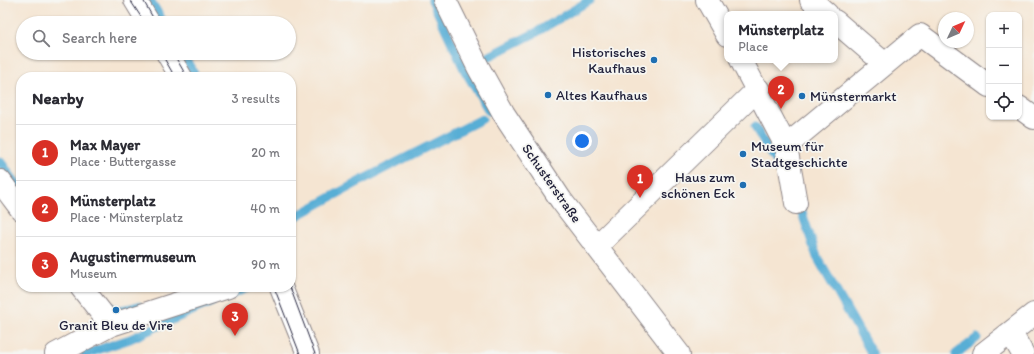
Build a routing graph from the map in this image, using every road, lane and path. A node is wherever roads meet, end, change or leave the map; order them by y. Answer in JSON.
{"nodes":[{"id":1,"x":135,"y":0,"type":"edge"},
{"id":2,"x":445,"y":0,"type":"edge"},
{"id":3,"x":707,"y":0,"type":"edge"},
{"id":4,"x":811,"y":0,"type":"edge"},
{"id":5,"x":824,"y":11,"type":"edge"},
{"id":6,"x":145,"y":16,"type":"edge"},
{"id":7,"x":838,"y":24,"type":"edge"},
{"id":8,"x":724,"y":30,"type":"edge"},
{"id":9,"x":171,"y":60,"type":"edge"},
{"id":10,"x":743,"y":63,"type":"edge"},
{"id":11,"x":885,"y":64,"type":"junction"},
{"id":12,"x":178,"y":72,"type":"edge"},
{"id":13,"x":986,"y":84,"type":"edge"},
{"id":14,"x":758,"y":89,"type":"junction"},
{"id":15,"x":1022,"y":109,"type":"edge"},
{"id":16,"x":1034,"y":118,"type":"edge"},
{"id":17,"x":786,"y":146,"type":"junction"},
{"id":18,"x":0,"y":182,"type":"edge"},
{"id":19,"x":16,"y":203,"type":"edge"},
{"id":20,"x":796,"y":203,"type":"dead end"},
{"id":21,"x":597,"y":246,"type":"junction"},
{"id":22,"x":85,"y":292,"type":"edge"},
{"id":23,"x":213,"y":292,"type":"edge"},
{"id":24,"x":284,"y":292,"type":"edge"},
{"id":25,"x":1034,"y":314,"type":"edge"},
{"id":26,"x":111,"y":325,"type":"junction"},
{"id":27,"x":1010,"y":332,"type":"junction"},
{"id":28,"x":56,"y":354,"type":"edge"},
{"id":29,"x":308,"y":354,"type":"edge"},
{"id":30,"x":679,"y":354,"type":"edge"},
{"id":31,"x":983,"y":354,"type":"edge"},
{"id":32,"x":1023,"y":354,"type":"edge"}],
"edges":[{"from":1,"to":6,"type":"street"},
{"from":2,"to":21,"type":"street","name":"Schusterstraße"},
{"from":3,"to":8,"type":"street"},
{"from":4,"to":5,"type":"street"},
{"from":7,"to":11,"type":"street"},
{"from":9,"to":12,"type":"street"},
{"from":10,"to":14,"type":"street"},
{"from":11,"to":13,"type":"street"},
{"from":11,"to":17,"type":"street"},
{"from":14,"to":17,"type":"street"},
{"from":14,"to":21,"type":"street"},
{"from":15,"to":16,"type":"street"},
{"from":17,"to":20,"type":"street"},
{"from":18,"to":19,"type":"street"},
{"from":21,"to":30,"type":"street","name":"Schusterstraße"},
{"from":22,"to":26,"type":"street"},
{"from":23,"to":26,"type":"street"},
{"from":24,"to":29,"type":"street"},
{"from":25,"to":27,"type":"street"},
{"from":26,"to":28,"type":"street"},
{"from":27,"to":31,"type":"street"},
{"from":27,"to":32,"type":"street"}]}
